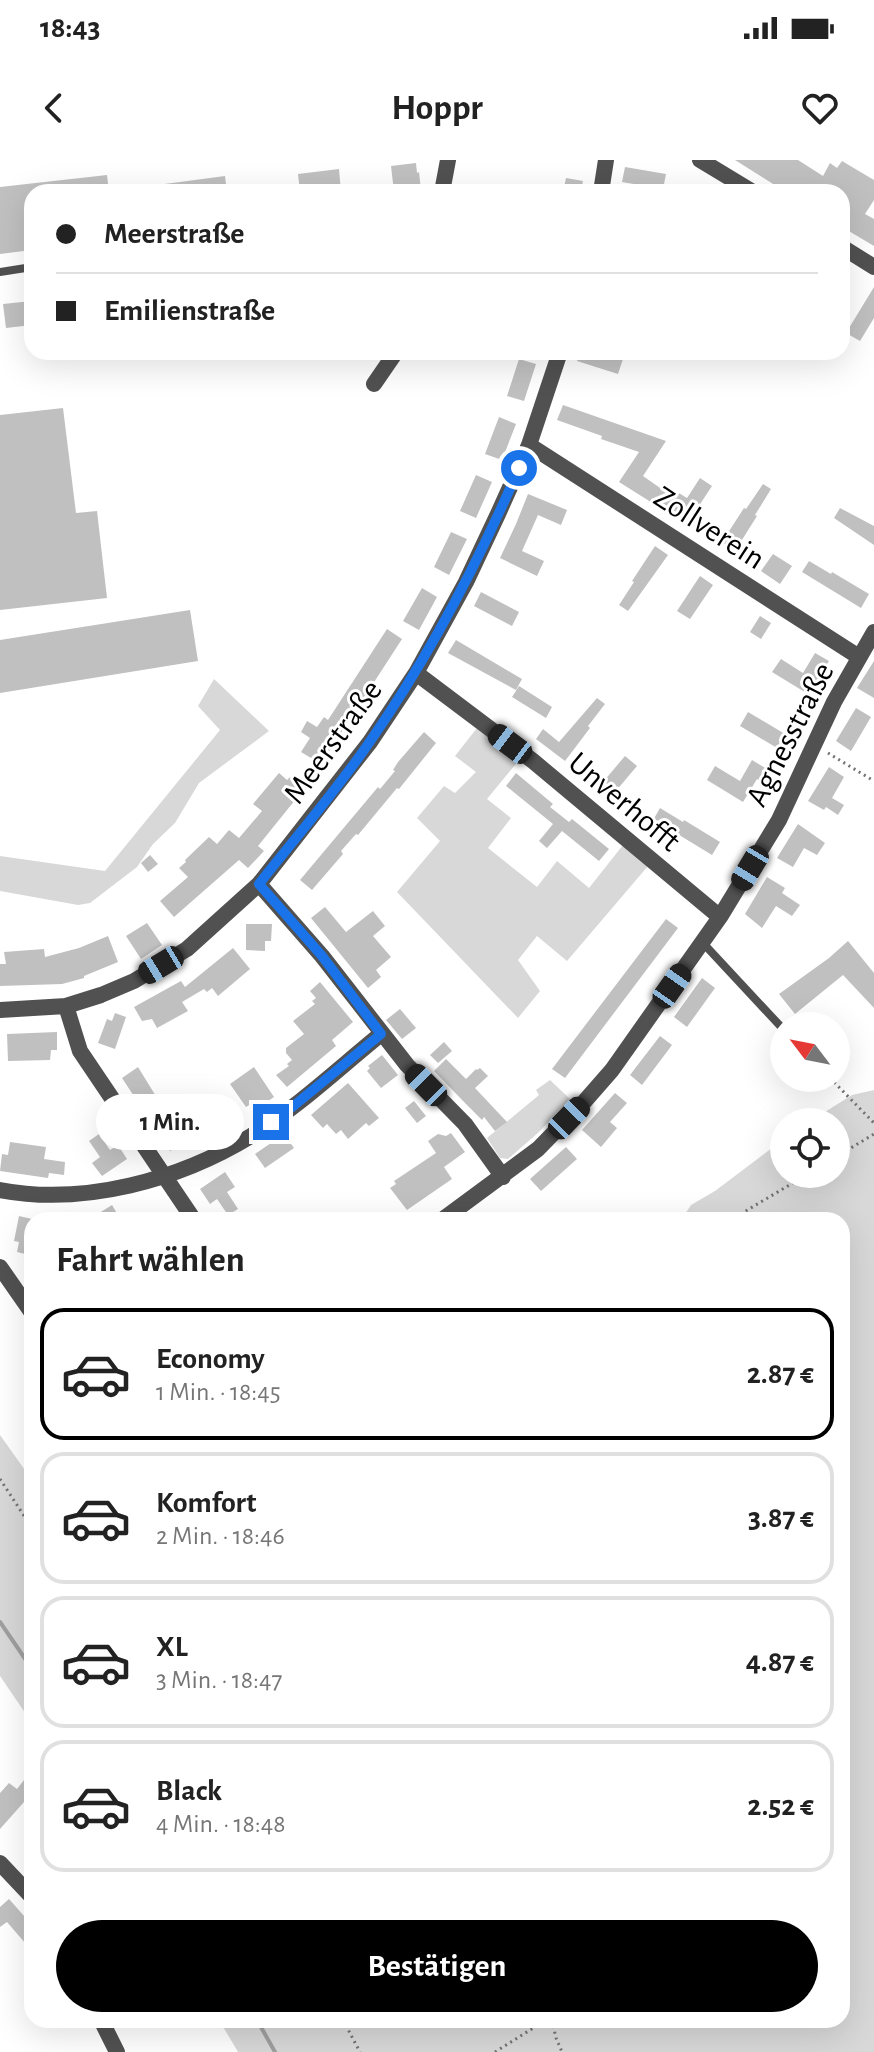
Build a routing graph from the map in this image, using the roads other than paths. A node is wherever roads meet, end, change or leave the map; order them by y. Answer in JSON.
{"nodes":[{"id":1,"x":448,"y":160,"type":"edge"},
{"id":2,"x":606,"y":160,"type":"edge"},
{"id":3,"x":700,"y":160,"type":"edge"},
{"id":4,"x":444,"y":184,"type":"edge"},
{"id":5,"x":602,"y":184,"type":"edge"},
{"id":6,"x":740,"y":184,"type":"edge"},
{"id":7,"x":850,"y":252,"type":"edge"},
{"id":8,"x":874,"y":267,"type":"edge"},
{"id":9,"x":24,"y":268,"type":"edge"},
{"id":10,"x":0,"y":272,"type":"edge"},
{"id":11,"x":390,"y":360,"type":"edge"},
{"id":12,"x":557,"y":360,"type":"edge"},
{"id":13,"x":374,"y":384,"type":"dead end"},
{"id":14,"x":529,"y":445,"type":"junction"},
{"id":15,"x":874,"y":632,"type":"edge"},
{"id":16,"x":859,"y":657,"type":"junction"},
{"id":17,"x":416,"y":673,"type":"junction"},
{"id":18,"x":259,"y":884,"type":"junction"},
{"id":19,"x":720,"y":917,"type":"junction"},
{"id":20,"x":703,"y":942,"type":"junction"},
{"id":21,"x":66,"y":1006,"type":"junction"},
{"id":22,"x":0,"y":1010,"type":"edge"},
{"id":23,"x":770,"y":1015,"type":"edge"},
{"id":24,"x":381,"y":1034,"type":"junction"},
{"id":25,"x":164,"y":1176,"type":"junction"},
{"id":26,"x":503,"y":1177,"type":"junction"},
{"id":27,"x":0,"y":1190,"type":"edge"},
{"id":28,"x":189,"y":1212,"type":"edge"},
{"id":29,"x":453,"y":1212,"type":"edge"},
{"id":30,"x":0,"y":1267,"type":"edge"},
{"id":31,"x":24,"y":1302,"type":"edge"},
{"id":32,"x":0,"y":1863,"type":"edge"},
{"id":33,"x":24,"y":1888,"type":"edge"},
{"id":34,"x":105,"y":2028,"type":"edge"},
{"id":35,"x":117,"y":2052,"type":"edge"}],
"edges":[{"from":1,"to":4,"type":"street"},
{"from":2,"to":5,"type":"street"},
{"from":3,"to":6,"type":"street"},
{"from":7,"to":8,"type":"street"},
{"from":9,"to":10,"type":"lane"},
{"from":11,"to":13,"type":"street"},
{"from":12,"to":14,"type":"street","name":"Meerstraße"},
{"from":14,"to":16,"type":"street","name":"Zollverein"},
{"from":14,"to":17,"type":"street","name":"Meerstraße"},
{"from":15,"to":16,"type":"street","name":"Agnesstraße"},
{"from":16,"to":19,"type":"street","name":"Agnesstraße"},
{"from":17,"to":18,"type":"street","name":"Meerstraße"},
{"from":17,"to":19,"type":"street","name":"Unverhofft"},
{"from":18,"to":21,"type":"street","name":"Meerstraße"},
{"from":18,"to":24,"type":"street"},
{"from":19,"to":20,"type":"street","name":"Agnesstraße"},
{"from":20,"to":23,"type":"lane"},
{"from":20,"to":26,"type":"street","name":"Agnesstraße"},
{"from":21,"to":22,"type":"street","name":"Meerstraße"},
{"from":21,"to":25,"type":"street"},
{"from":24,"to":25,"type":"street"},
{"from":24,"to":26,"type":"street"},
{"from":25,"to":27,"type":"street"},
{"from":25,"to":28,"type":"street"},
{"from":26,"to":29,"type":"street","name":"Agnesstraße"},
{"from":30,"to":31,"type":"street"},
{"from":32,"to":33,"type":"street"},
{"from":34,"to":35,"type":"street"}]}
